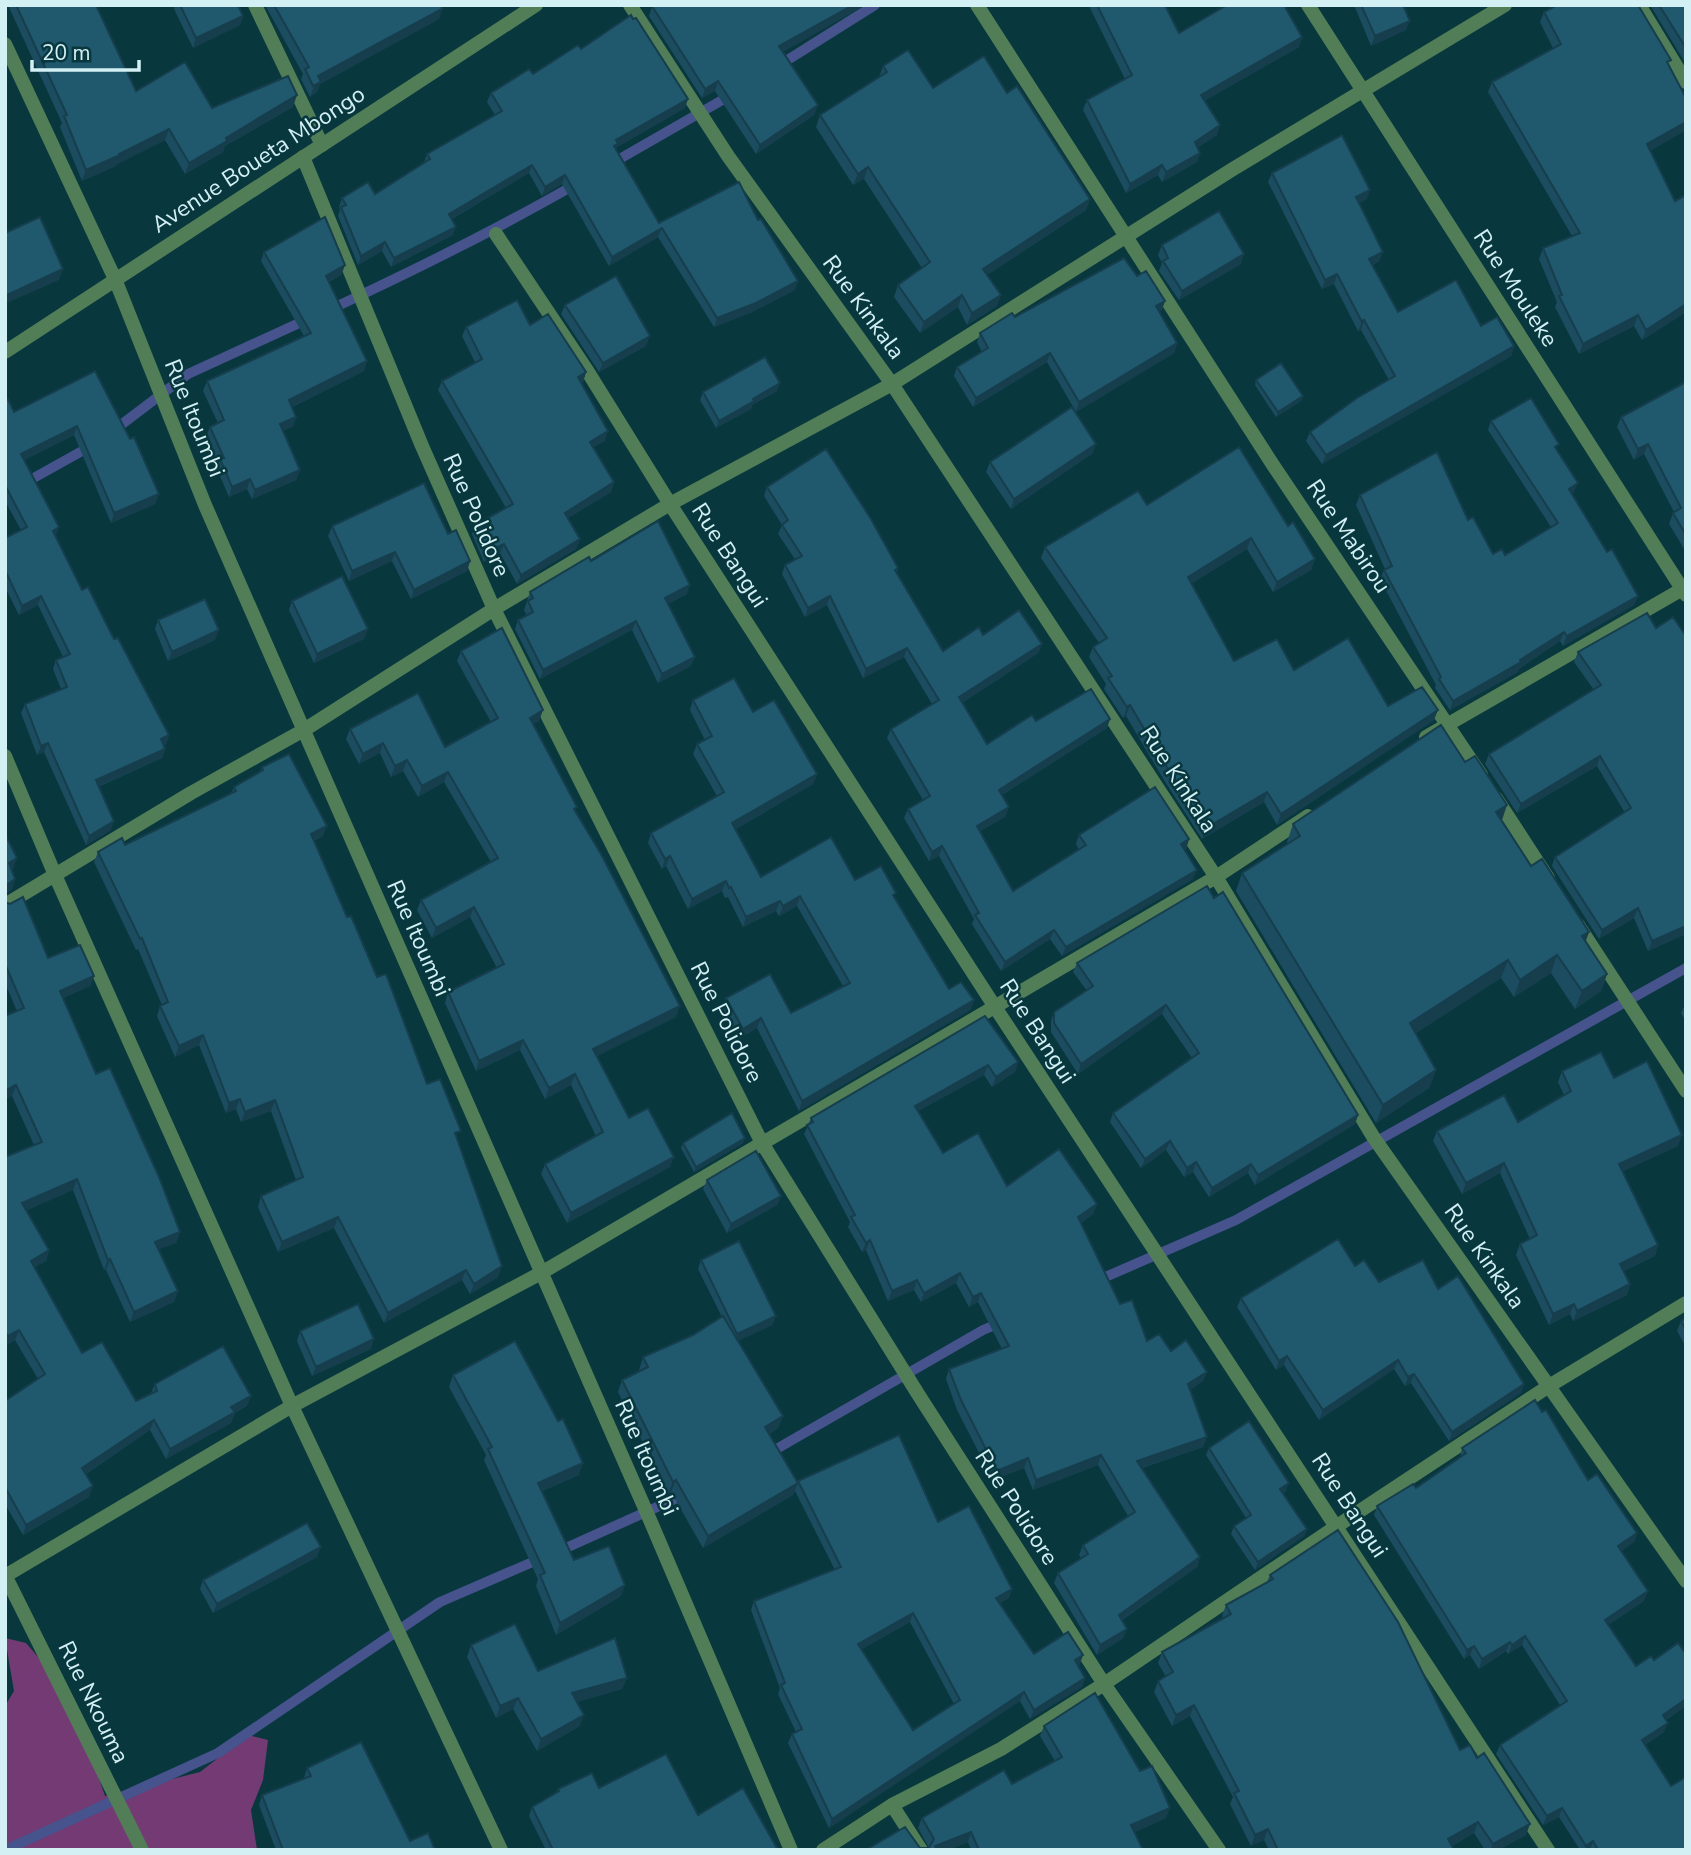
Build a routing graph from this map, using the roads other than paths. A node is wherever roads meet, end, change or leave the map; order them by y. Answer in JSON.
{"nodes":[{"id":1,"x":255,"y":5,"type":"edge"},
{"id":2,"x":536,"y":5,"type":"edge"},
{"id":3,"x":629,"y":5,"type":"edge"},
{"id":4,"x":977,"y":5,"type":"edge"},
{"id":5,"x":1308,"y":5,"type":"edge"},
{"id":6,"x":1505,"y":5,"type":"edge"},
{"id":7,"x":1639,"y":5,"type":"edge"},
{"id":8,"x":5,"y":44,"type":"edge"},
{"id":9,"x":1686,"y":82,"type":"edge"},
{"id":10,"x":1362,"y":89,"type":"junction"},
{"id":11,"x":322,"y":145,"type":"junction"},
{"id":12,"x":303,"y":157,"type":"junction"},
{"id":13,"x":496,"y":233,"type":"dead end"},
{"id":14,"x":1126,"y":236,"type":"junction"},
{"id":15,"x":116,"y":279,"type":"junction"},
{"id":16,"x":5,"y":352,"type":"edge"},
{"id":17,"x":892,"y":384,"type":"junction"},
{"id":18,"x":670,"y":504,"type":"junction"},
{"id":19,"x":1685,"y":590,"type":"edge"},
{"id":20,"x":494,"y":609,"type":"junction"},
{"id":21,"x":1447,"y":723,"type":"junction"},
{"id":22,"x":304,"y":730,"type":"junction"},
{"id":23,"x":1413,"y":746,"type":"edge"},
{"id":24,"x":5,"y":756,"type":"edge"},
{"id":25,"x":1320,"y":808,"type":"edge"},
{"id":26,"x":55,"y":875,"type":"junction"},
{"id":27,"x":1216,"y":877,"type":"junction"},
{"id":28,"x":5,"y":905,"type":"edge"},
{"id":29,"x":995,"y":1007,"type":"junction"},
{"id":30,"x":1686,"y":1091,"type":"edge"},
{"id":31,"x":762,"y":1143,"type":"junction"},
{"id":32,"x":541,"y":1273,"type":"junction"},
{"id":33,"x":1686,"y":1303,"type":"edge"},
{"id":34,"x":1549,"y":1386,"type":"junction"},
{"id":35,"x":292,"y":1406,"type":"junction"},
{"id":36,"x":1337,"y":1526,"type":"junction"},
{"id":37,"x":5,"y":1576,"type":"edge"},
{"id":38,"x":1686,"y":1581,"type":"edge"},
{"id":39,"x":1104,"y":1684,"type":"junction"},
{"id":40,"x":892,"y":1805,"type":"junction"},
{"id":41,"x":142,"y":1850,"type":"edge"},
{"id":42,"x":500,"y":1850,"type":"edge"},
{"id":43,"x":791,"y":1850,"type":"edge"},
{"id":44,"x":823,"y":1850,"type":"edge"},
{"id":45,"x":921,"y":1850,"type":"edge"},
{"id":46,"x":1219,"y":1850,"type":"edge"},
{"id":47,"x":1548,"y":1850,"type":"edge"}],
"edges":[{"from":1,"to":11,"type":"street"},
{"from":2,"to":11,"type":"street","name":"Avenue Boueta Mbongo"},
{"from":3,"to":17,"type":"street","name":"Rue Kinkala"},
{"from":4,"to":14,"type":"street","name":"Rue Mabirou"},
{"from":5,"to":10,"type":"street","name":"Rue Mouleke"},
{"from":6,"to":10,"type":"street"},
{"from":7,"to":9,"type":"street"},
{"from":8,"to":15,"type":"street","name":"Rue Itoumbi"},
{"from":10,"to":14,"type":"street"},
{"from":10,"to":19,"type":"street","name":"Rue Mouleke"},
{"from":11,"to":12,"type":"street","name":"Avenue Boueta Mbongo"},
{"from":12,"to":15,"type":"street","name":"Avenue Boueta Mbongo"},
{"from":12,"to":20,"type":"street","name":"Rue Polidore"},
{"from":13,"to":18,"type":"street","name":"Rue Bangui"},
{"from":14,"to":17,"type":"street"},
{"from":14,"to":21,"type":"street","name":"Rue Mabirou"},
{"from":15,"to":16,"type":"street","name":"Avenue Boueta Mbongo"},
{"from":15,"to":22,"type":"street","name":"Rue Itoumbi"},
{"from":17,"to":18,"type":"street"},
{"from":17,"to":27,"type":"street","name":"Rue Kinkala"},
{"from":18,"to":20,"type":"street"},
{"from":18,"to":29,"type":"street","name":"Rue Bangui"},
{"from":19,"to":21,"type":"street"},
{"from":20,"to":22,"type":"street"},
{"from":20,"to":31,"type":"street","name":"Rue Polidore"},
{"from":21,"to":23,"type":"street"},
{"from":21,"to":30,"type":"street","name":"Rue Mabirou"},
{"from":22,"to":26,"type":"street"},
{"from":22,"to":32,"type":"street","name":"Rue Itoumbi"},
{"from":24,"to":26,"type":"street"},
{"from":25,"to":27,"type":"street"},
{"from":26,"to":28,"type":"street"},
{"from":26,"to":35,"type":"street"},
{"from":27,"to":29,"type":"street"},
{"from":27,"to":34,"type":"street","name":"Rue Kinkala"},
{"from":29,"to":31,"type":"street"},
{"from":29,"to":36,"type":"street","name":"Rue Bangui"},
{"from":31,"to":32,"type":"street"},
{"from":31,"to":39,"type":"street","name":"Rue Polidore"},
{"from":32,"to":35,"type":"street"},
{"from":32,"to":43,"type":"street","name":"Rue Itoumbi"},
{"from":33,"to":34,"type":"street"},
{"from":34,"to":36,"type":"street"},
{"from":34,"to":38,"type":"street","name":"Rue Kinkala"},
{"from":35,"to":37,"type":"street"},
{"from":35,"to":42,"type":"street"},
{"from":36,"to":39,"type":"street"},
{"from":36,"to":47,"type":"street","name":"Rue Bangui"},
{"from":37,"to":41,"type":"street","name":"Rue Nkouma"},
{"from":39,"to":40,"type":"street"},
{"from":39,"to":46,"type":"street","name":"Rue Polidore"},
{"from":40,"to":44,"type":"street"},
{"from":40,"to":45,"type":"street"}]}
